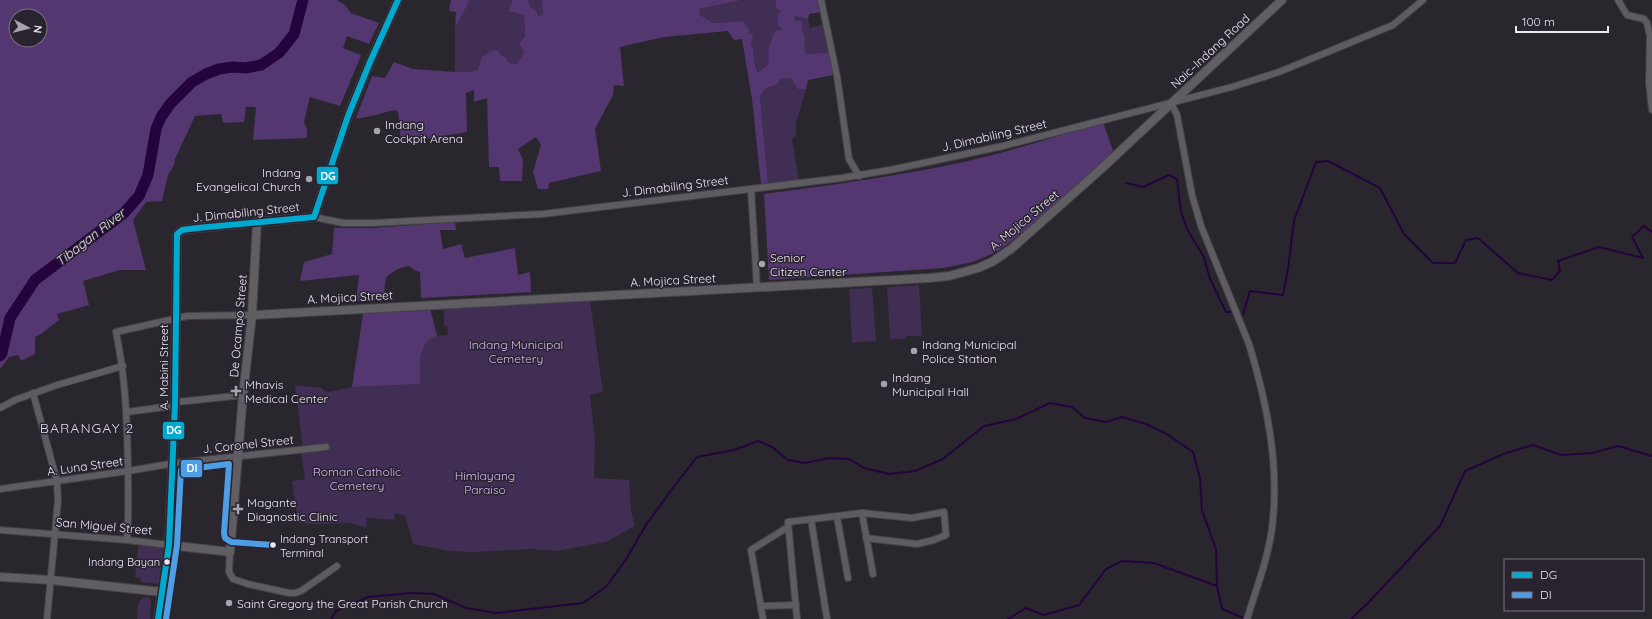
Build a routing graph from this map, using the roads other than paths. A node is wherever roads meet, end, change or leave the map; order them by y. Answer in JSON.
{"nodes":[{"id":1,"x":398,"y":0,"type":"edge"},
{"id":2,"x":821,"y":0,"type":"edge"},
{"id":3,"x":1282,"y":0,"type":"edge"},
{"id":4,"x":1423,"y":0,"type":"edge"},
{"id":5,"x":1618,"y":0,"type":"edge"},
{"id":6,"x":1171,"y":103,"type":"junction"},
{"id":7,"x":1652,"y":110,"type":"edge"},
{"id":8,"x":859,"y":176,"type":"junction"},
{"id":9,"x":751,"y":189,"type":"junction"},
{"id":10,"x":314,"y":217,"type":"junction"},
{"id":11,"x":257,"y":222,"type":"junction"},
{"id":12,"x":177,"y":234,"type":"joint"},
{"id":13,"x":757,"y":288,"type":"junction"},
{"id":14,"x":252,"y":315,"type":"junction"},
{"id":15,"x":175,"y":318,"type":"junction"},
{"id":16,"x":123,"y":366,"type":"junction"},
{"id":17,"x":33,"y":394,"type":"junction"},
{"id":18,"x":243,"y":394,"type":"junction"},
{"id":19,"x":175,"y":404,"type":"junction"},
{"id":20,"x":0,"y":408,"type":"edge"},
{"id":21,"x":127,"y":412,"type":"junction"},
{"id":22,"x":326,"y":447,"type":"dead end"},
{"id":23,"x":238,"y":455,"type":"junction"},
{"id":24,"x":173,"y":464,"type":"junction"},
{"id":25,"x":128,"y":471,"type":"junction"},
{"id":26,"x":57,"y":481,"type":"junction"},
{"id":27,"x":0,"y":489,"type":"edge"},
{"id":28,"x":862,"y":513,"type":"junction"},
{"id":29,"x":837,"y":516,"type":"junction"},
{"id":30,"x":811,"y":519,"type":"junction"},
{"id":31,"x":788,"y":527,"type":"junction"},
{"id":32,"x":0,"y":530,"type":"edge"},
{"id":33,"x":55,"y":534,"type":"junction"},
{"id":34,"x":866,"y":538,"type":"junction"},
{"id":35,"x":127,"y":540,"type":"junction"},
{"id":36,"x":169,"y":545,"type":"junction"},
{"id":37,"x":230,"y":552,"type":"junction"},
{"id":38,"x":337,"y":566,"type":"dead end"},
{"id":39,"x":873,"y":574,"type":"dead end"},
{"id":40,"x":0,"y":577,"type":"edge"},
{"id":41,"x":848,"y":578,"type":"dead end"},
{"id":42,"x":51,"y":580,"type":"junction"},
{"id":43,"x":162,"y":592,"type":"junction"},
{"id":44,"x":796,"y":605,"type":"junction"},
{"id":45,"x":761,"y":606,"type":"junction"},
{"id":46,"x":47,"y":619,"type":"edge"},
{"id":47,"x":158,"y":619,"type":"edge"},
{"id":48,"x":763,"y":619,"type":"edge"},
{"id":49,"x":797,"y":619,"type":"edge"},
{"id":50,"x":827,"y":619,"type":"edge"},
{"id":51,"x":1247,"y":619,"type":"edge"}],
"edges":[{"from":1,"to":10,"type":"main road"},
{"from":2,"to":8,"type":"street"},
{"from":3,"to":6,"type":"main road","name":"Naic–Indang Road"},
{"from":4,"to":6,"type":"street","name":"J. Dimabiling Street"},
{"from":5,"to":7,"type":"street"},
{"from":6,"to":8,"type":"street","name":"J. Dimabiling Street"},
{"from":6,"to":13,"type":"main road","name":"A. Mojica Street"},
{"from":6,"to":51,"type":"street"},
{"from":8,"to":9,"type":"street","name":"J. Dimabiling Street"},
{"from":9,"to":10,"type":"street","name":"J. Dimabiling Street"},
{"from":9,"to":13,"type":"street"},
{"from":10,"to":11,"type":"main road","name":"J. Dimabiling Street"},
{"from":11,"to":12,"type":"main road","name":"J. Dimabiling Street"},
{"from":11,"to":14,"type":"main road","name":"De Ocampo Street"},
{"from":12,"to":15,"type":"main road","name":"A. Mabini Street"},
{"from":13,"to":14,"type":"main road","name":"A. Mojica Street"},
{"from":14,"to":15,"type":"street","name":"A. Mojica Street"},
{"from":14,"to":18,"type":"main road","name":"De Ocampo Street"},
{"from":15,"to":16,"type":"street","name":"A. Mojica Street"},
{"from":15,"to":19,"type":"main road","name":"A. Mabini Street"},
{"from":16,"to":17,"type":"street"},
{"from":16,"to":21,"type":"street"},
{"from":17,"to":20,"type":"street"},
{"from":17,"to":26,"type":"street"},
{"from":18,"to":19,"type":"street"},
{"from":18,"to":23,"type":"main road","name":"De Ocampo Street"},
{"from":19,"to":21,"type":"street"},
{"from":19,"to":24,"type":"main road","name":"A. Mabini Street"},
{"from":21,"to":25,"type":"street"},
{"from":22,"to":23,"type":"street","name":"J. Coronel Street"},
{"from":23,"to":24,"type":"street","name":"J. Coronel Street"},
{"from":23,"to":37,"type":"main road","name":"De Ocampo Street"},
{"from":24,"to":25,"type":"street","name":"A. Luna Street"},
{"from":24,"to":36,"type":"main road","name":"A. Mabini Street"},
{"from":25,"to":26,"type":"street","name":"A. Luna Street"},
{"from":25,"to":35,"type":"street"},
{"from":26,"to":27,"type":"street","name":"A. Luna Street"},
{"from":26,"to":33,"type":"street"},
{"from":28,"to":29,"type":"street"},
{"from":28,"to":34,"type":"street"},
{"from":28,"to":34,"type":"street"},
{"from":29,"to":30,"type":"street"},
{"from":29,"to":41,"type":"street"},
{"from":30,"to":31,"type":"street"},
{"from":30,"to":50,"type":"street"},
{"from":31,"to":44,"type":"street"},
{"from":31,"to":45,"type":"street"},
{"from":32,"to":33,"type":"street","name":"San Miguel Street"},
{"from":33,"to":35,"type":"street","name":"San Miguel Street"},
{"from":33,"to":42,"type":"street"},
{"from":34,"to":39,"type":"street"},
{"from":35,"to":36,"type":"street","name":"San Miguel Street"},
{"from":36,"to":37,"type":"main road","name":"San Miguel Street"},
{"from":36,"to":43,"type":"main road","name":"A. Mabini Street"},
{"from":37,"to":38,"type":"street"},
{"from":40,"to":42,"type":"main road"},
{"from":42,"to":43,"type":"main road"},
{"from":42,"to":46,"type":"street"},
{"from":43,"to":47,"type":"main road","name":"A. Mabini Street"},
{"from":44,"to":45,"type":"street"},
{"from":44,"to":49,"type":"street"},
{"from":45,"to":48,"type":"street"}]}
